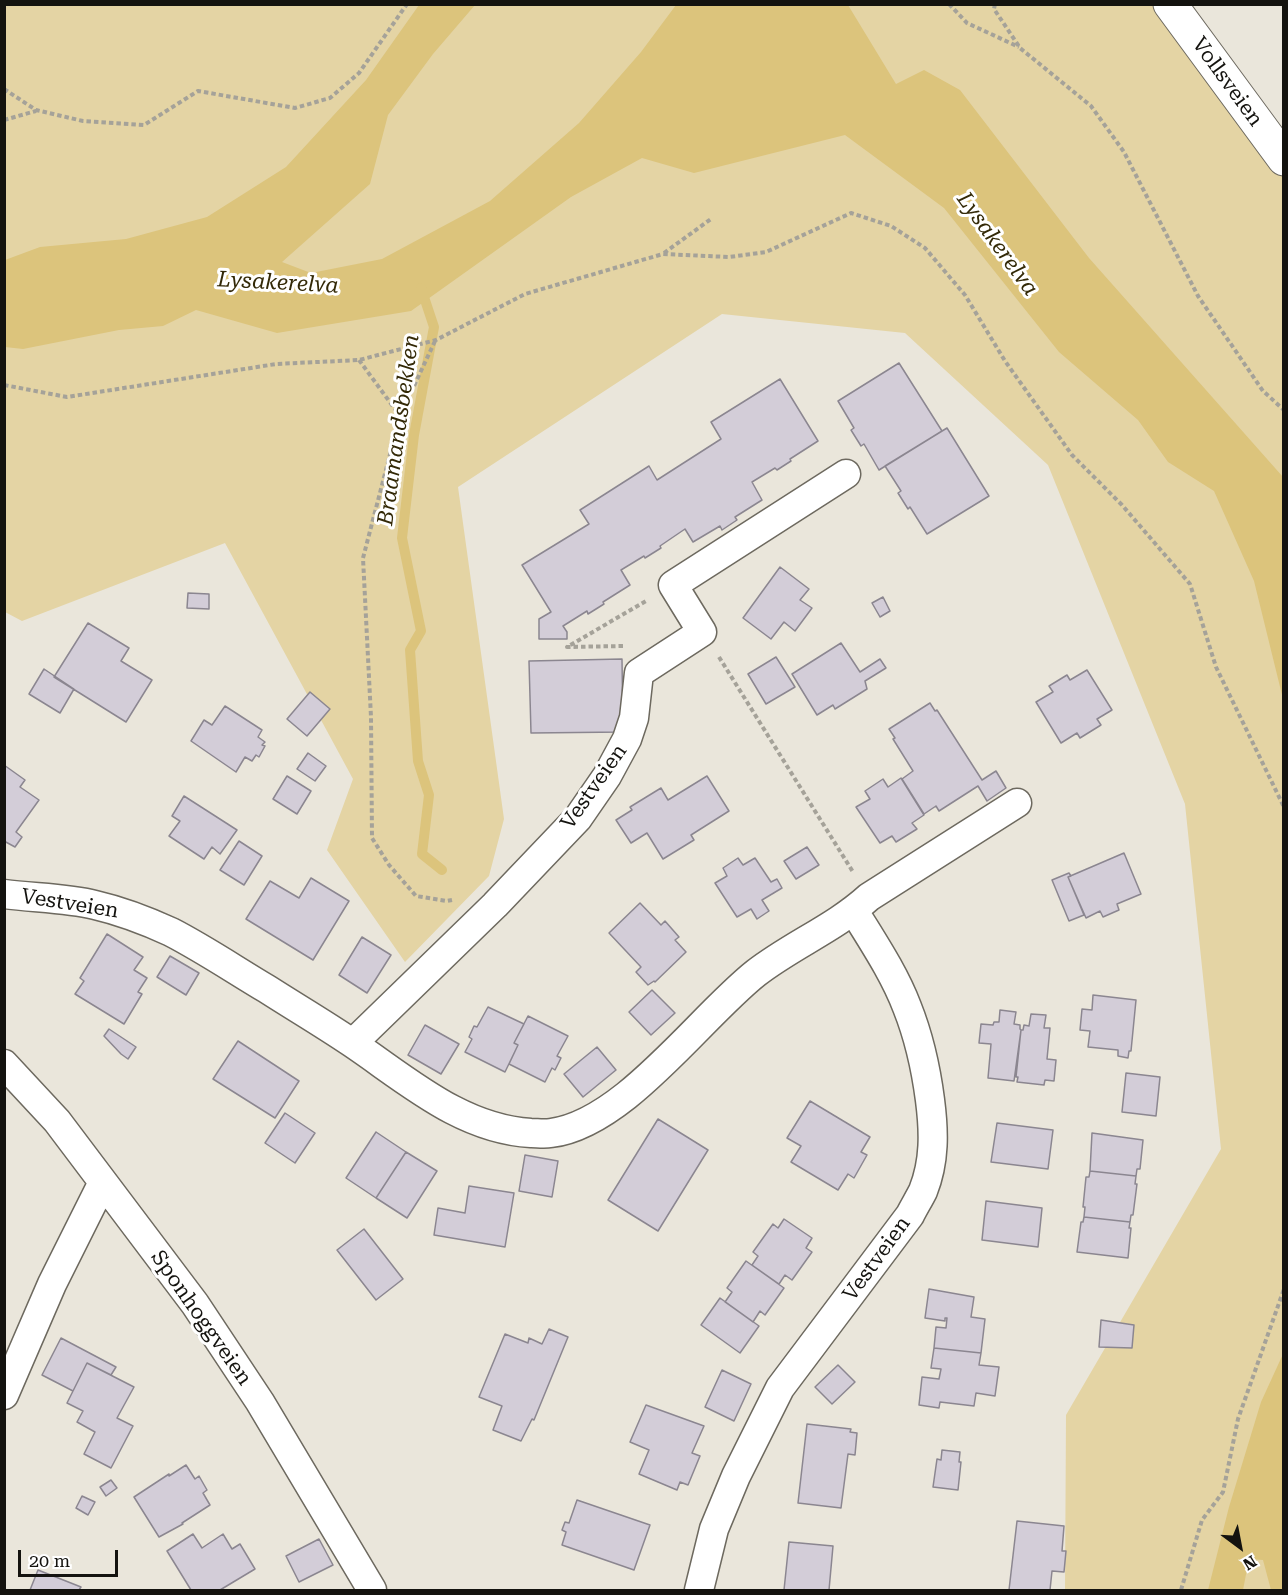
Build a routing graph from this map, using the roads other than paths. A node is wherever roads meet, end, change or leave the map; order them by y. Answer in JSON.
{"nodes":[{"id":1,"x":1170,"y":4,"type":"edge"},
{"id":2,"x":1284,"y":159,"type":"edge"},
{"id":3,"x":846,"y":474,"type":"dead end"},
{"id":4,"x":1017,"y":803,"type":"dead end"},
{"id":5,"x":4,"y":894,"type":"edge"},
{"id":6,"x":861,"y":904,"type":"junction"},
{"id":7,"x":353,"y":1043,"type":"junction"},
{"id":8,"x":4,"y":1064,"type":"edge"},
{"id":9,"x":103,"y":1182,"type":"junction"},
{"id":10,"x":4,"y":1395,"type":"edge"},
{"id":11,"x":372,"y":1590,"type":"edge"},
{"id":12,"x":699,"y":1590,"type":"edge"}],
"edges":[{"from":1,"to":2,"type":"main road","name":"Vollsveien"},
{"from":3,"to":7,"type":"street","name":"Vestveien"},
{"from":4,"to":6,"type":"street","name":"Vestveien"},
{"from":5,"to":7,"type":"street","name":"Vestveien"},
{"from":6,"to":7,"type":"street","name":"Vestveien"},
{"from":6,"to":12,"type":"street","name":"Vestveien"},
{"from":8,"to":9,"type":"street","name":"Sponhoggveien"},
{"from":9,"to":10,"type":"street"},
{"from":9,"to":11,"type":"street","name":"Sponhoggveien"}]}
